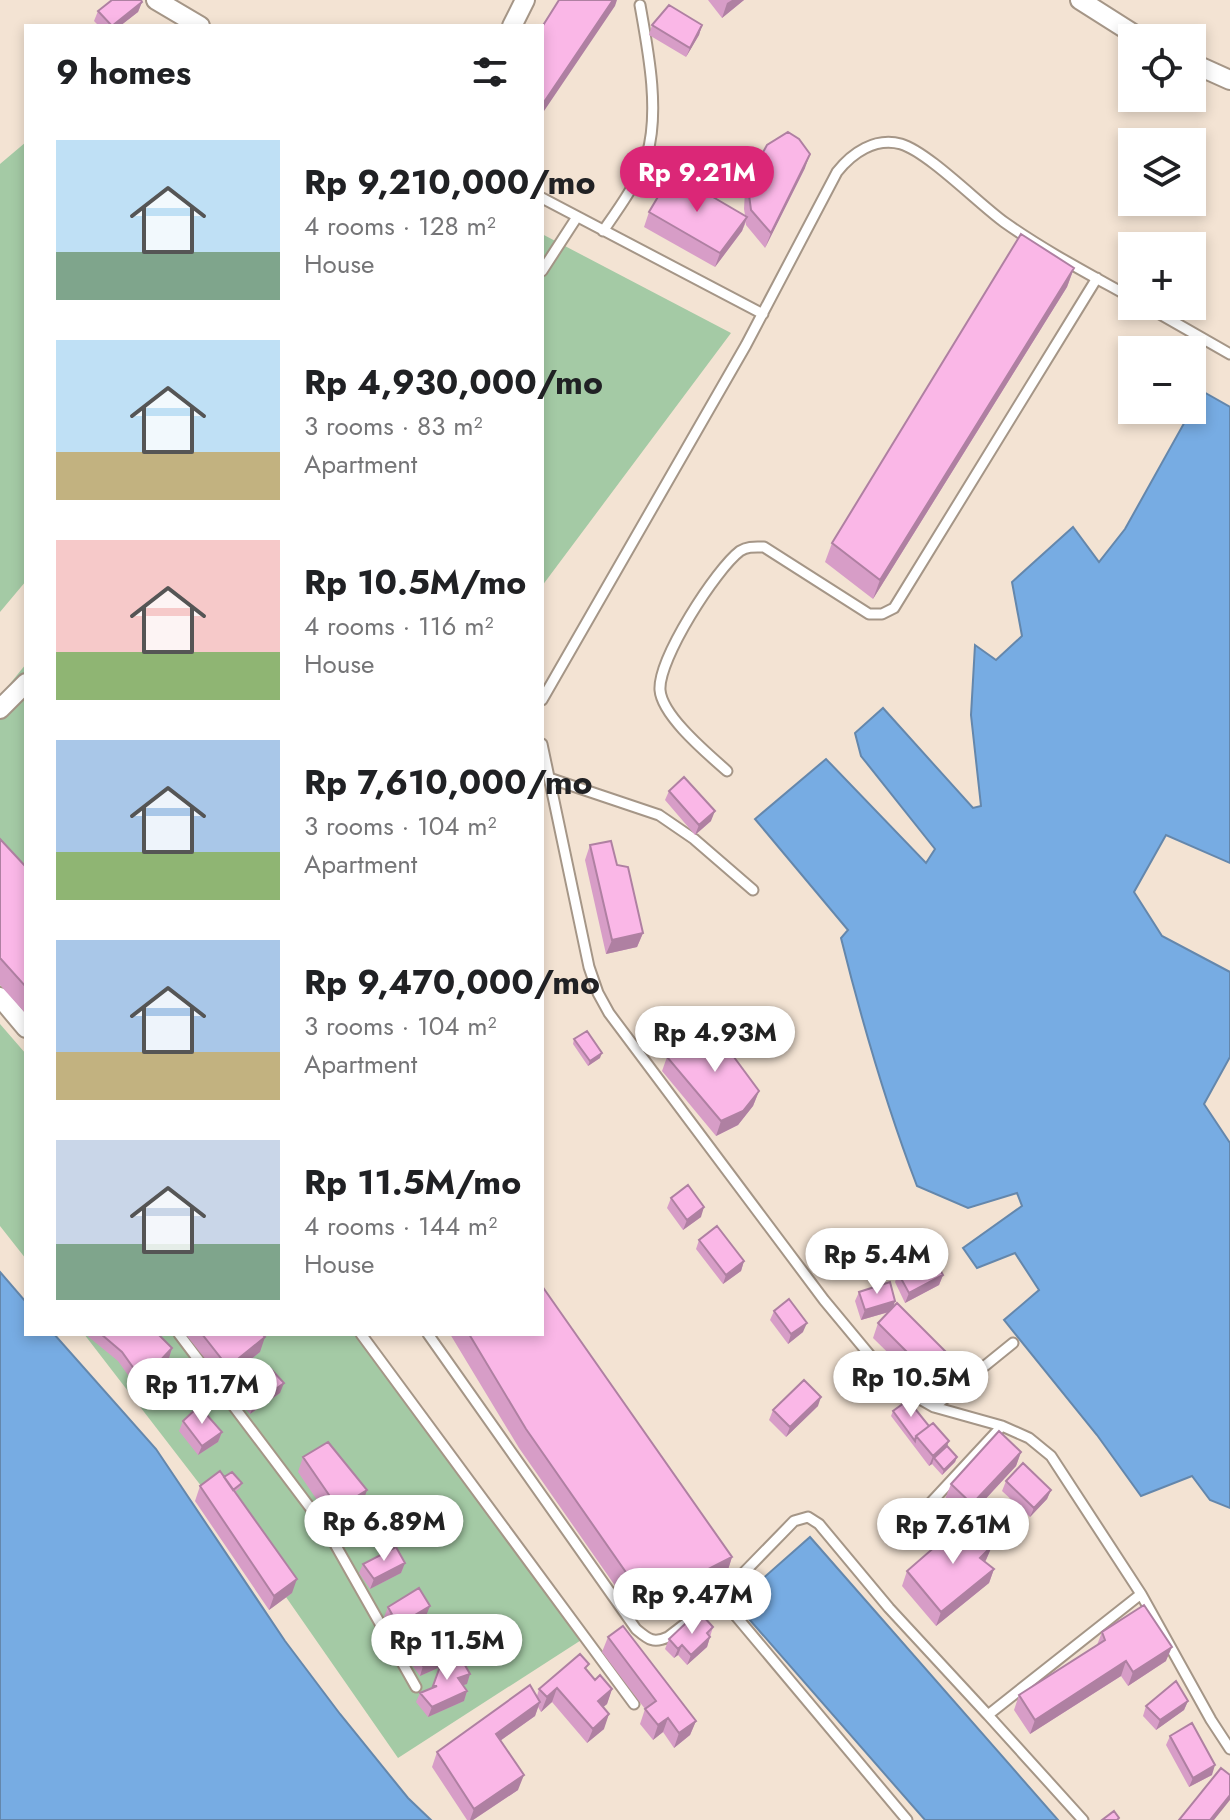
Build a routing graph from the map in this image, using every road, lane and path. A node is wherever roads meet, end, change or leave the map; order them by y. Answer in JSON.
{"nodes":[{"id":1,"x":156,"y":0,"type":"edge"},
{"id":2,"x":525,"y":0,"type":"edge"},
{"id":3,"x":1080,"y":0,"type":"edge"},
{"id":4,"x":640,"y":5,"type":"dead end"},
{"id":5,"x":197,"y":24,"type":"edge"},
{"id":6,"x":513,"y":24,"type":"edge"},
{"id":7,"x":1118,"y":24,"type":"edge"},
{"id":8,"x":1206,"y":69,"type":"edge"},
{"id":9,"x":1230,"y":80,"type":"edge"},
{"id":10,"x":544,"y":199,"type":"edge"},
{"id":11,"x":577,"y":217,"type":"junction"},
{"id":12,"x":603,"y":231,"type":"junction"},
{"id":13,"x":544,"y":268,"type":"edge"},
{"id":14,"x":1097,"y":278,"type":"junction"},
{"id":15,"x":1118,"y":290,"type":"edge"},
{"id":16,"x":763,"y":314,"type":"junction"},
{"id":17,"x":1170,"y":320,"type":"edge"},
{"id":18,"x":1230,"y":354,"type":"edge"},
{"id":19,"x":24,"y":689,"type":"edge"},
{"id":20,"x":544,"y":697,"type":"edge"},
{"id":21,"x":0,"y":709,"type":"edge"},
{"id":22,"x":544,"y":754,"type":"edge"},
{"id":23,"x":727,"y":771,"type":"dead end"},
{"id":24,"x":549,"y":778,"type":"junction"},
{"id":25,"x":753,"y":890,"type":"dead end"},
{"id":26,"x":0,"y":997,"type":"edge"},
{"id":27,"x":24,"y":1026,"type":"edge"},
{"id":28,"x":181,"y":1336,"type":"edge"},
{"id":29,"x":362,"y":1336,"type":"edge"},
{"id":30,"x":429,"y":1336,"type":"edge"},
{"id":31,"x":1013,"y":1343,"type":"dead end"},
{"id":32,"x":934,"y":1407,"type":"junction"},
{"id":33,"x":1002,"y":1426,"type":"junction"},
{"id":34,"x":898,"y":1538,"type":"dead end"},
{"id":35,"x":1141,"y":1594,"type":"junction"},
{"id":36,"x":720,"y":1597,"type":"junction"},
{"id":37,"x":416,"y":1687,"type":"dead end"},
{"id":38,"x":634,"y":1704,"type":"dead end"},
{"id":39,"x":988,"y":1715,"type":"junction"},
{"id":40,"x":1226,"y":1734,"type":"edge"},
{"id":41,"x":1230,"y":1749,"type":"edge"},
{"id":42,"x":907,"y":1820,"type":"edge"},
{"id":43,"x":1083,"y":1820,"type":"edge"}],
"edges":[{"from":1,"to":5,"type":"street"},
{"from":2,"to":6,"type":"street"},
{"from":3,"to":7,"type":"street"},
{"from":4,"to":12,"type":"lane"},
{"from":8,"to":9,"type":"street"},
{"from":10,"to":11,"type":"lane"},
{"from":11,"to":12,"type":"lane"},
{"from":11,"to":13,"type":"lane"},
{"from":12,"to":16,"type":"lane"},
{"from":14,"to":15,"type":"lane"},
{"from":14,"to":16,"type":"lane"},
{"from":14,"to":23,"type":"lane"},
{"from":16,"to":20,"type":"lane"},
{"from":17,"to":18,"type":"lane"},
{"from":19,"to":21,"type":"street"},
{"from":22,"to":24,"type":"lane"},
{"from":24,"to":25,"type":"lane"},
{"from":24,"to":32,"type":"lane"},
{"from":26,"to":27,"type":"street"},
{"from":28,"to":37,"type":"lane"},
{"from":29,"to":38,"type":"lane"},
{"from":30,"to":36,"type":"lane"},
{"from":31,"to":32,"type":"lane"},
{"from":32,"to":33,"type":"lane"},
{"from":33,"to":34,"type":"lane"},
{"from":33,"to":35,"type":"lane"},
{"from":35,"to":39,"type":"lane"},
{"from":35,"to":40,"type":"lane"},
{"from":36,"to":39,"type":"lane"},
{"from":36,"to":42,"type":"lane"},
{"from":39,"to":43,"type":"lane"},
{"from":40,"to":41,"type":"lane"}]}
